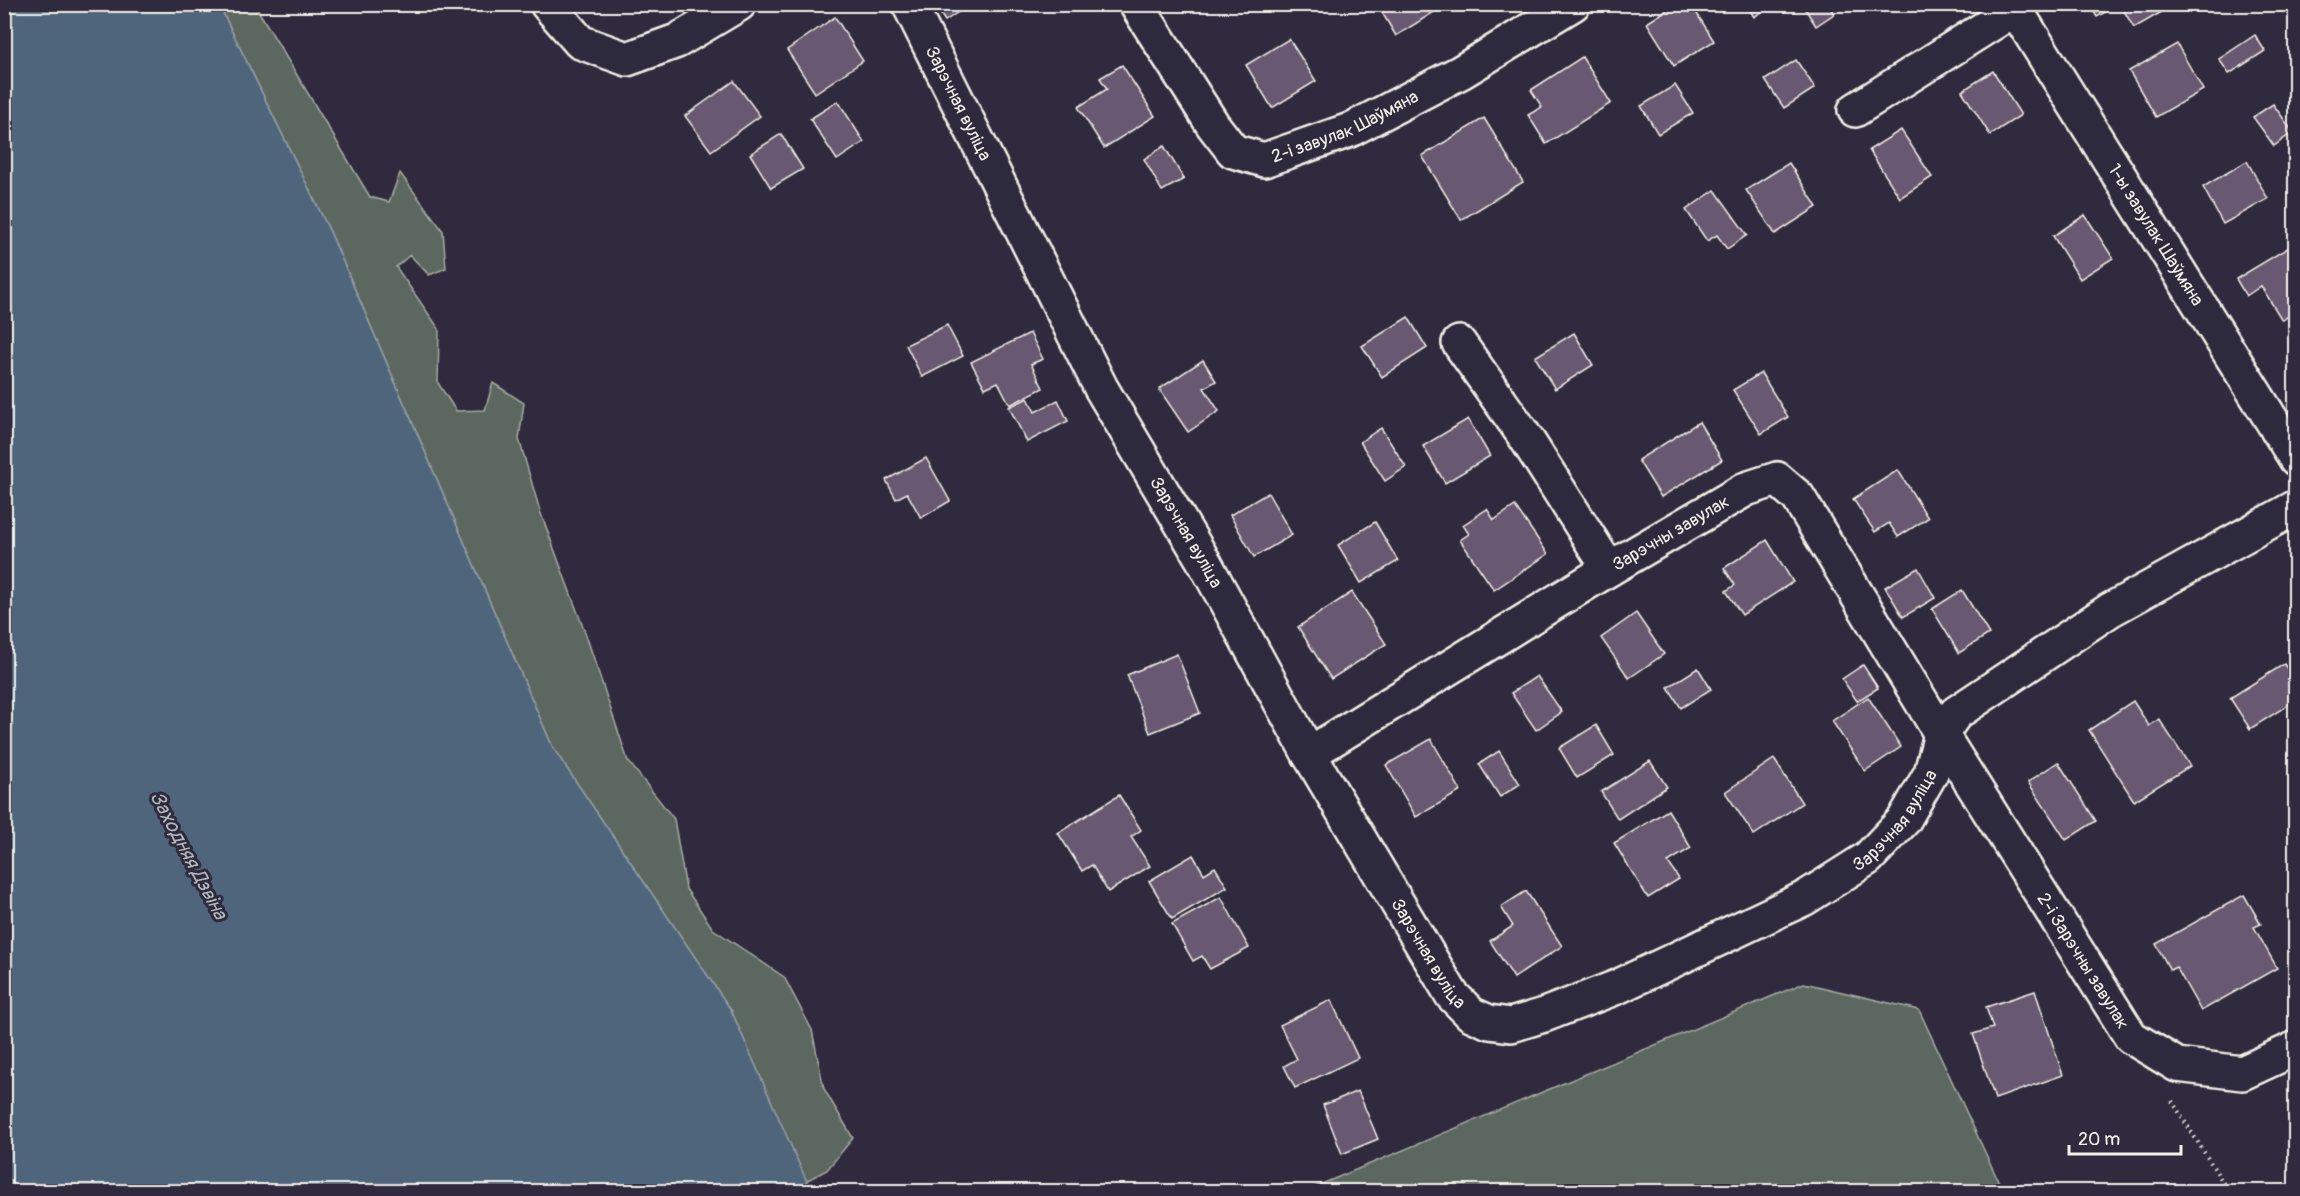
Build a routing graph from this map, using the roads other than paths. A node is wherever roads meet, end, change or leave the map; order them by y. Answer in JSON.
{"nodes":[{"id":1,"x":547,"y":4,"type":"edge"},
{"id":2,"x":739,"y":4,"type":"edge"},
{"id":3,"x":909,"y":4,"type":"edge"},
{"id":4,"x":1136,"y":4,"type":"edge"},
{"id":5,"x":1573,"y":4,"type":"edge"},
{"id":6,"x":2013,"y":7,"type":"edge"},
{"id":7,"x":1855,"y":110,"type":"dead end"},
{"id":8,"x":1459,"y":343,"type":"dead end"},
{"id":9,"x":2295,"y":459,"type":"edge"},
{"id":10,"x":2295,"y":507,"type":"edge"},
{"id":11,"x":1609,"y":569,"type":"junction"},
{"id":12,"x":1941,"y":734,"type":"junction"},
{"id":13,"x":1309,"y":754,"type":"junction"},
{"id":14,"x":2295,"y":1048,"type":"edge"}],
"edges":[{"from":1,"to":2,"type":"street"},
{"from":3,"to":13,"type":"street","name":"Зарэчная вуліца"},
{"from":4,"to":5,"type":"street","name":"2-і завулак Шаўмяна"},
{"from":6,"to":7,"type":"street","name":"1-ы завулак Шаўмяна"},
{"from":6,"to":9,"type":"street","name":"1-ы завулак Шаўмяна"},
{"from":8,"to":11,"type":"street"},
{"from":10,"to":12,"type":"street","name":"Зарэчная вуліца"},
{"from":11,"to":12,"type":"street","name":"Зарэчны завулак"},
{"from":11,"to":13,"type":"street","name":"Зарэчны завулак"},
{"from":12,"to":13,"type":"street","name":"Зарэчная вуліца"},
{"from":12,"to":14,"type":"street","name":"2-і Зарэчны завулак"}]}
